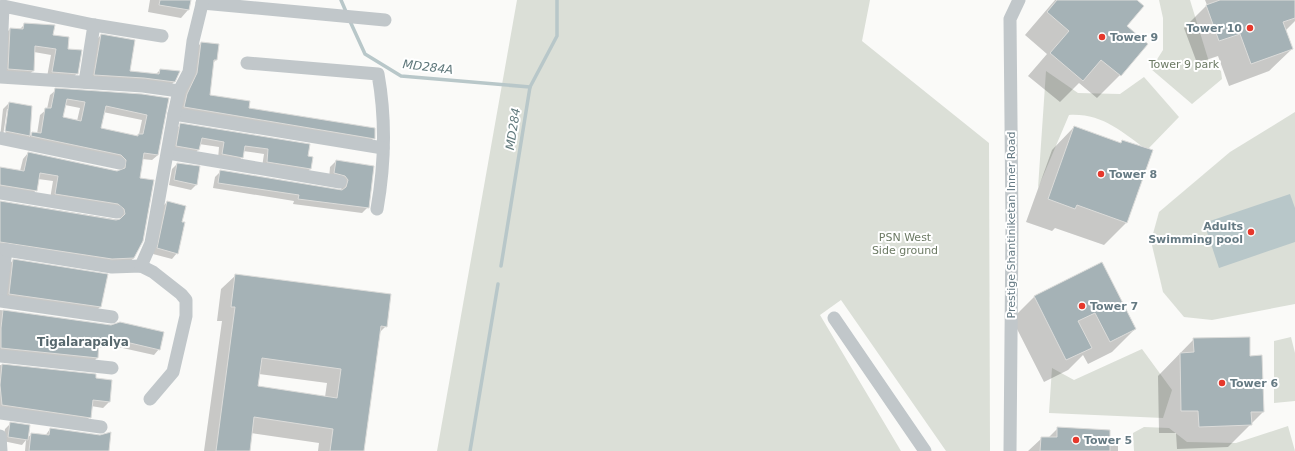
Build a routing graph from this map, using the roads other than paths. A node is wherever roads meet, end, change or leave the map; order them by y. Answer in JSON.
{"nodes":[{"id":1,"x":1019,"y":0,"type":"edge"},
{"id":2,"x":202,"y":2,"type":"edge"},
{"id":3,"x":385,"y":20,"type":"dead end"},
{"id":4,"x":94,"y":25,"type":"junction"},
{"id":5,"x":162,"y":36,"type":"dead end"},
{"id":6,"x":247,"y":63,"type":"dead end"},
{"id":7,"x":0,"y":77,"type":"edge"},
{"id":8,"x":85,"y":82,"type":"junction"},
{"id":9,"x":0,"y":83,"type":"edge"},
{"id":10,"x":179,"y":91,"type":"junction"},
{"id":11,"x":174,"y":114,"type":"junction"},
{"id":12,"x":0,"y":138,"type":"edge"},
{"id":13,"x":383,"y":148,"type":"junction"},
{"id":14,"x":168,"y":153,"type":"junction"},
{"id":15,"x":120,"y":163,"type":"dead end"},
{"id":16,"x":340,"y":182,"type":"dead end"},
{"id":17,"x":0,"y":192,"type":"edge"},
{"id":18,"x":377,"y":209,"type":"dead end"},
{"id":19,"x":117,"y":212,"type":"dead end"},
{"id":20,"x":3,"y":250,"type":"edge"},
{"id":21,"x":141,"y":266,"type":"junction"},
{"id":22,"x":0,"y":300,"type":"edge"},
{"id":23,"x":112,"y":317,"type":"dead end"},
{"id":24,"x":834,"y":318,"type":"dead end"},
{"id":25,"x":0,"y":356,"type":"edge"},
{"id":26,"x":112,"y":368,"type":"dead end"},
{"id":27,"x":150,"y":399,"type":"dead end"},
{"id":28,"x":0,"y":412,"type":"edge"},
{"id":29,"x":101,"y":427,"type":"dead end"},
{"id":30,"x":0,"y":436,"type":"edge"},
{"id":31,"x":1,"y":451,"type":"edge"},
{"id":32,"x":925,"y":451,"type":"edge"},
{"id":33,"x":1010,"y":451,"type":"edge"}],
"edges":[{"from":1,"to":33,"type":"street","name":"Prestige Shantiniketan Inner Road"},
{"from":2,"to":3,"type":"street"},
{"from":2,"to":10,"type":"street"},
{"from":4,"to":5,"type":"street"},
{"from":4,"to":7,"type":"street"},
{"from":4,"to":8,"type":"street"},
{"from":6,"to":13,"type":"street"},
{"from":7,"to":8,"type":"street"},
{"from":7,"to":9,"type":"street"},
{"from":8,"to":10,"type":"street"},
{"from":10,"to":11,"type":"street"},
{"from":11,"to":13,"type":"street"},
{"from":11,"to":14,"type":"street"},
{"from":12,"to":15,"type":"street"},
{"from":13,"to":18,"type":"street"},
{"from":14,"to":16,"type":"street"},
{"from":14,"to":21,"type":"street"},
{"from":17,"to":19,"type":"street"},
{"from":20,"to":21,"type":"street"},
{"from":20,"to":22,"type":"street"},
{"from":21,"to":27,"type":"street"},
{"from":22,"to":23,"type":"street"},
{"from":24,"to":32,"type":"street"},
{"from":25,"to":26,"type":"street"},
{"from":28,"to":29,"type":"street"},
{"from":30,"to":31,"type":"street"}]}
